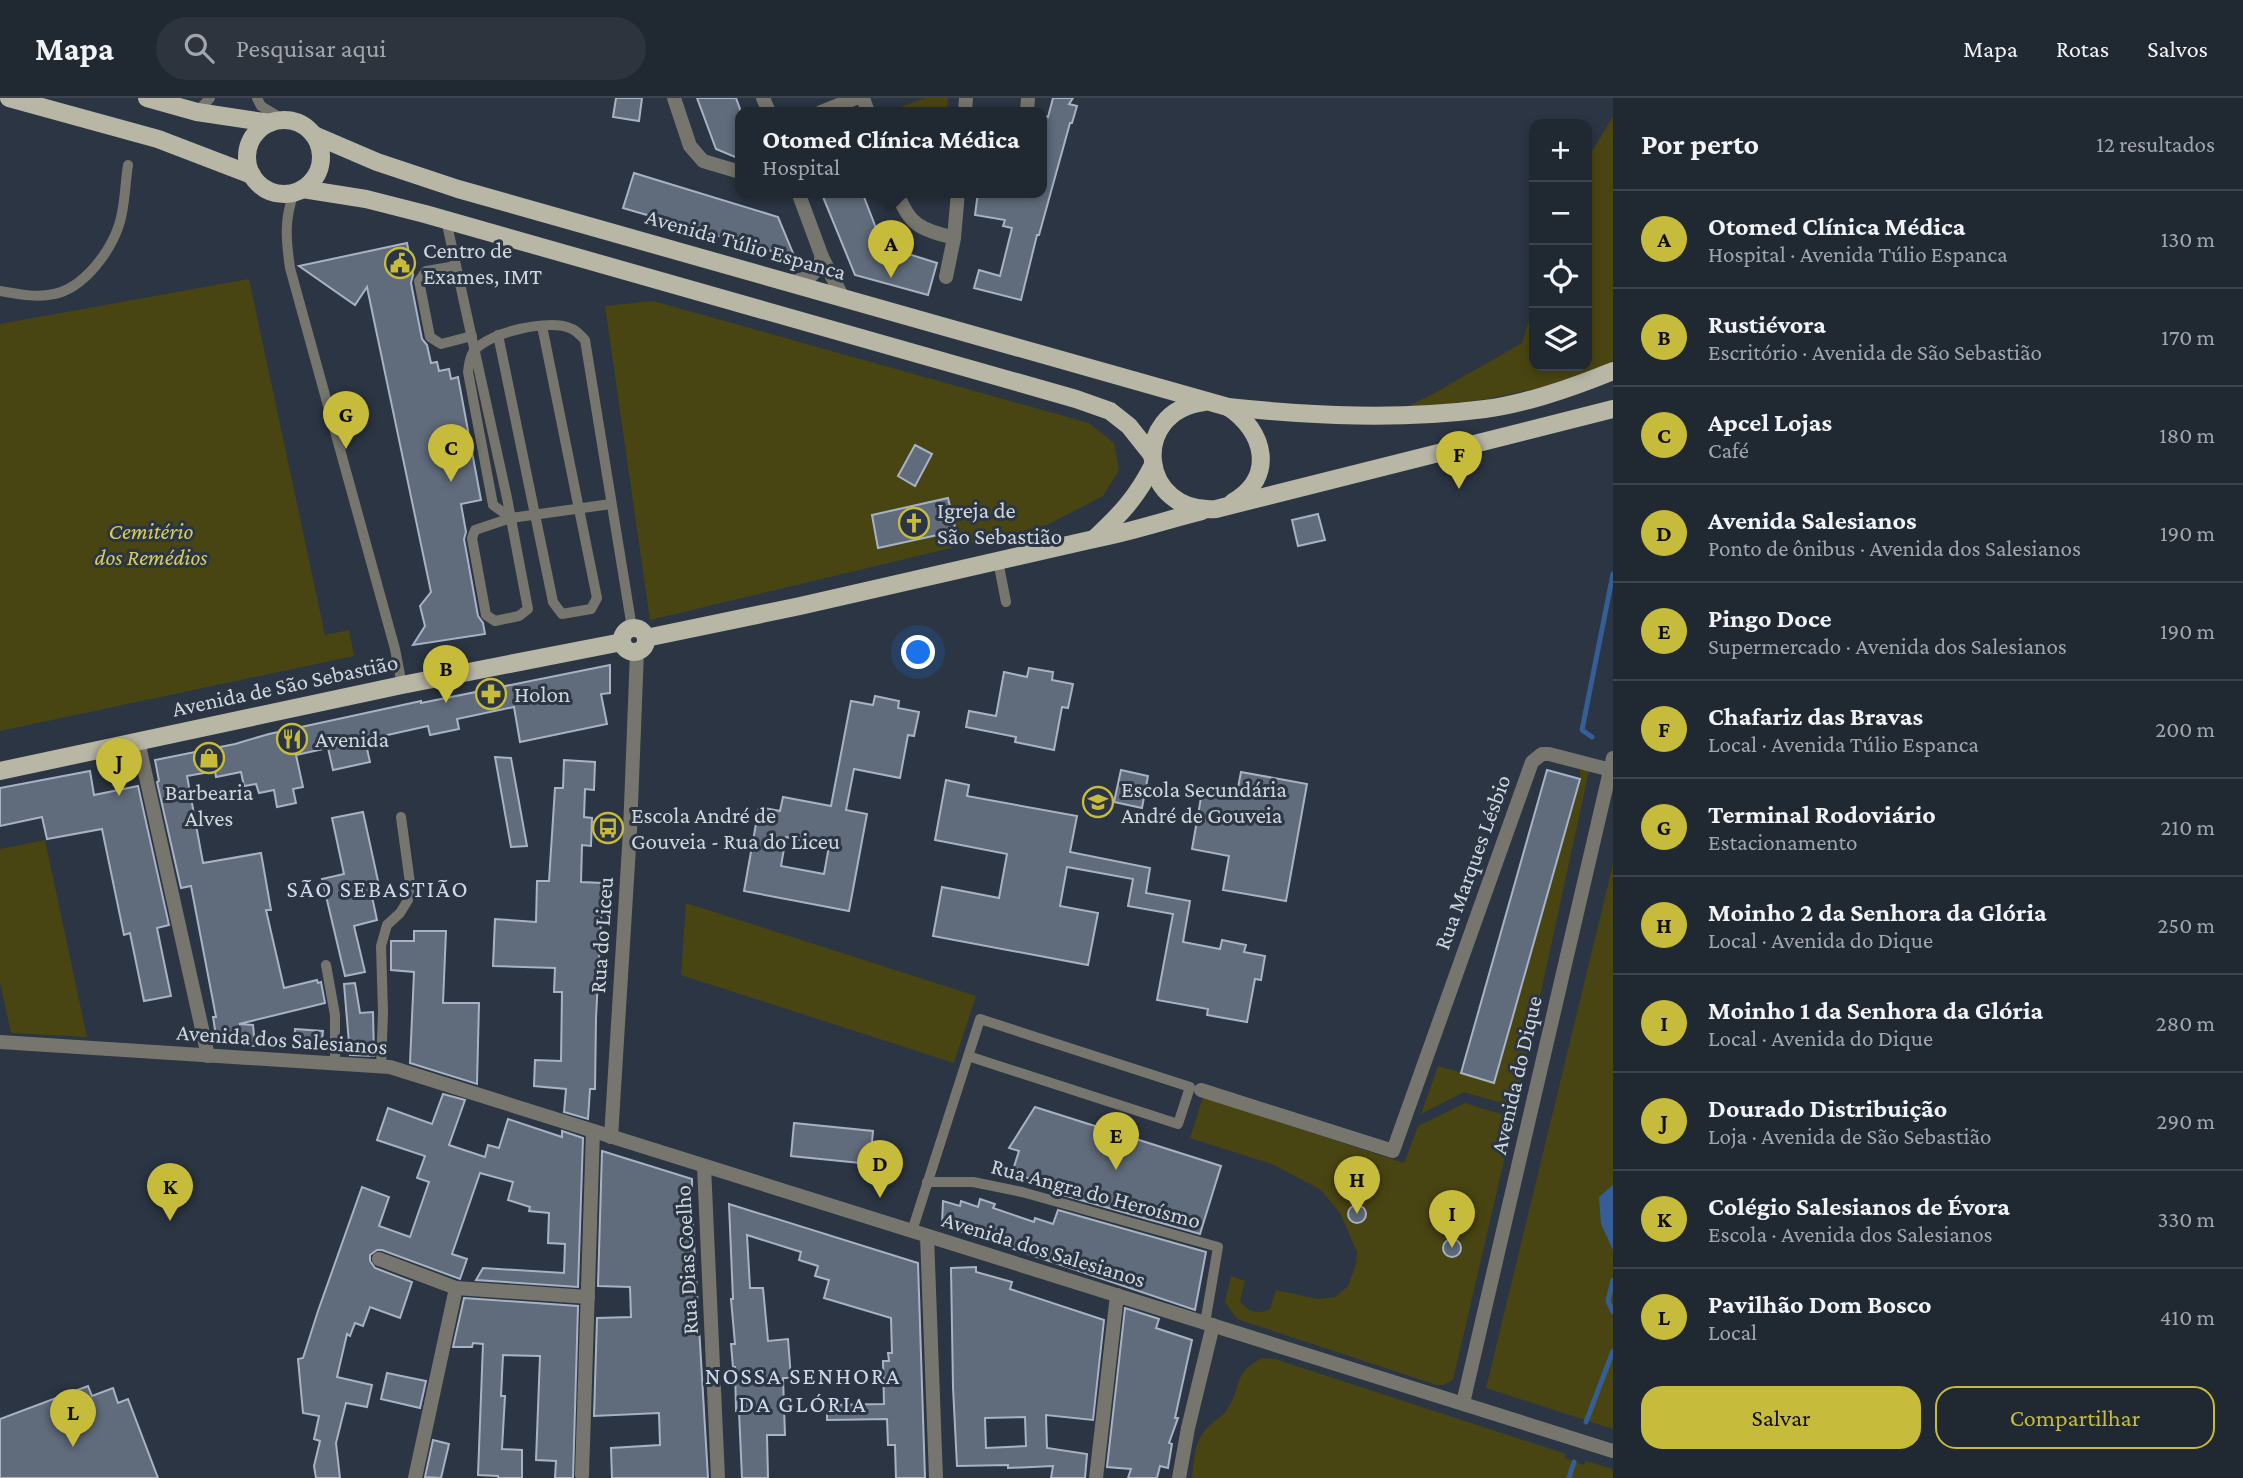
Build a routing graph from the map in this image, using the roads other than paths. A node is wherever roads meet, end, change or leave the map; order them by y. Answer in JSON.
{"nodes":[{"id":1,"x":9,"y":98,"type":"edge"},
{"id":2,"x":147,"y":98,"type":"edge"},
{"id":3,"x":210,"y":98,"type":"edge"},
{"id":4,"x":257,"y":98,"type":"edge"},
{"id":5,"x":674,"y":98,"type":"edge"},
{"id":6,"x":856,"y":98,"type":"edge"},
{"id":7,"x":834,"y":107,"type":"edge"},
{"id":8,"x":197,"y":112,"type":"junction"},
{"id":9,"x":277,"y":122,"type":"junction"},
{"id":10,"x":314,"y":135,"type":"junction"},
{"id":11,"x":128,"y":165,"type":"dead end"},
{"id":12,"x":735,"y":171,"type":"edge"},
{"id":13,"x":252,"y":175,"type":"junction"},
{"id":14,"x":298,"y":191,"type":"junction"},
{"id":15,"x":800,"y":198,"type":"edge"},
{"id":16,"x":899,"y":198,"type":"edge"},
{"id":17,"x":957,"y":198,"type":"edge"},
{"id":18,"x":446,"y":220,"type":"junction"},
{"id":19,"x":954,"y":238,"type":"junction"},
{"id":20,"x":822,"y":257,"type":"junction"},
{"id":21,"x":456,"y":266,"type":"junction"},
{"id":22,"x":946,"y":277,"type":"dead end"},
{"id":23,"x":789,"y":281,"type":"junction"},
{"id":24,"x":0,"y":291,"type":"edge"},
{"id":25,"x":842,"y":296,"type":"junction"},
{"id":26,"x":542,"y":326,"type":"junction"},
{"id":27,"x":498,"y":335,"type":"junction"},
{"id":28,"x":472,"y":336,"type":"junction"},
{"id":29,"x":476,"y":349,"type":"junction"},
{"id":30,"x":1613,"y":370,"type":"edge"},
{"id":31,"x":1208,"y":402,"type":"junction"},
{"id":32,"x":1228,"y":407,"type":"junction"},
{"id":33,"x":1613,"y":408,"type":"edge"},
{"id":34,"x":1152,"y":460,"type":"junction"},
{"id":35,"x":611,"y":504,"type":"junction"},
{"id":36,"x":1226,"y":507,"type":"junction"},
{"id":37,"x":579,"y":508,"type":"junction"},
{"id":38,"x":1205,"y":510,"type":"junction"},
{"id":39,"x":536,"y":515,"type":"junction"},
{"id":40,"x":511,"y":518,"type":"junction"},
{"id":41,"x":1094,"y":539,"type":"junction"},
{"id":42,"x":998,"y":561,"type":"junction"},
{"id":43,"x":1006,"y":601,"type":"dead end"},
{"id":44,"x":634,"y":640,"type":"junction"},
{"id":45,"x":402,"y":685,"type":"junction"},
{"id":46,"x":138,"y":741,"type":"junction"},
{"id":47,"x":1612,"y":764,"type":"edge"},
{"id":48,"x":0,"y":771,"type":"edge"},
{"id":49,"x":401,"y":817,"type":"dead end"},
{"id":50,"x":326,"y":965,"type":"dead end"},
{"id":51,"x":0,"y":1042,"type":"edge"},
{"id":52,"x":208,"y":1056,"type":"junction"},
{"id":53,"x":968,"y":1056,"type":"junction"},
{"id":54,"x":335,"y":1064,"type":"junction"},
{"id":55,"x":381,"y":1066,"type":"junction"},
{"id":56,"x":1201,"y":1090,"type":"dead end"},
{"id":57,"x":593,"y":1131,"type":"junction"},
{"id":58,"x":611,"y":1137,"type":"junction"},
{"id":59,"x":704,"y":1166,"type":"junction"},
{"id":60,"x":928,"y":1182,"type":"junction"},
{"id":61,"x":912,"y":1231,"type":"junction"},
{"id":62,"x":927,"y":1236,"type":"junction"},
{"id":63,"x":379,"y":1259,"type":"dead end"},
{"id":64,"x":456,"y":1287,"type":"junction"},
{"id":65,"x":1116,"y":1295,"type":"junction"},
{"id":66,"x":588,"y":1297,"type":"junction"},
{"id":67,"x":1209,"y":1324,"type":"junction"},
{"id":68,"x":1463,"y":1403,"type":"junction"},
{"id":69,"x":1613,"y":1451,"type":"edge"},
{"id":70,"x":582,"y":1475,"type":"dead end"},
{"id":71,"x":415,"y":1478,"type":"edge"},
{"id":72,"x":718,"y":1478,"type":"edge"},
{"id":73,"x":936,"y":1478,"type":"edge"},
{"id":74,"x":1097,"y":1478,"type":"edge"},
{"id":75,"x":1179,"y":1478,"type":"edge"}],
"edges":[{"from":1,"to":13,"type":"main road"},
{"from":2,"to":8,"type":"main road","name":"Avenida Túlio Espanca"},
{"from":3,"to":8,"type":"lane"},
{"from":4,"to":9,"type":"lane"},
{"from":5,"to":12,"type":"street"},
{"from":6,"to":7,"type":"street"},
{"from":8,"to":9,"type":"main road","name":"Avenida Túlio Espanca"},
{"from":9,"to":10,"type":"main road","name":"Avenida Túlio Espanca"},
{"from":9,"to":13,"type":"main road"},
{"from":10,"to":14,"type":"main road"},
{"from":10,"to":23,"type":"main road","name":"Avenida Túlio Espanca"},
{"from":11,"to":24,"type":"lane"},
{"from":13,"to":14,"type":"main road"},
{"from":14,"to":18,"type":"main road"},
{"from":14,"to":45,"type":"lane"},
{"from":15,"to":20,"type":"street"},
{"from":16,"to":19,"type":"street"},
{"from":17,"to":19,"type":"street"},
{"from":18,"to":21,"type":"lane"},
{"from":18,"to":34,"type":"main road"},
{"from":19,"to":22,"type":"street"},
{"from":20,"to":23,"type":"street"},
{"from":20,"to":25,"type":"street"},
{"from":21,"to":28,"type":"lane"},
{"from":21,"to":28,"type":"lane"},
{"from":23,"to":25,"type":"main road","name":"Avenida Túlio Espanca"},
{"from":25,"to":31,"type":"main road","name":"Avenida Túlio Espanca"},
{"from":26,"to":27,"type":"lane"},
{"from":26,"to":35,"type":"lane"},
{"from":26,"to":37,"type":"lane"},
{"from":27,"to":29,"type":"lane"},
{"from":27,"to":39,"type":"lane"},
{"from":28,"to":29,"type":"lane"},
{"from":29,"to":40,"type":"lane"},
{"from":30,"to":32,"type":"main road","name":"Avenida Túlio Espanca"},
{"from":31,"to":32,"type":"main road","name":"Avenida Túlio Espanca"},
{"from":31,"to":34,"type":"main road","name":"Avenida Túlio Espanca"},
{"from":32,"to":36,"type":"main road","name":"Avenida Túlio Espanca"},
{"from":33,"to":36,"type":"main road"},
{"from":34,"to":38,"type":"main road"},
{"from":34,"to":41,"type":"main road"},
{"from":35,"to":37,"type":"lane"},
{"from":35,"to":44,"type":"lane"},
{"from":36,"to":38,"type":"main road"},
{"from":37,"to":39,"type":"lane"},
{"from":37,"to":39,"type":"lane"},
{"from":38,"to":41,"type":"main road","name":"Avenida de São Sebastião"},
{"from":39,"to":40,"type":"lane"},
{"from":40,"to":40,"type":"lane"},
{"from":41,"to":42,"type":"main road","name":"Avenida de São Sebastião"},
{"from":42,"to":43,"type":"lane"},
{"from":42,"to":44,"type":"main road","name":"Avenida de São Sebastião"},
{"from":44,"to":45,"type":"main road","name":"Avenida de São Sebastião"},
{"from":44,"to":58,"type":"street","name":"Rua do Liceu"},
{"from":45,"to":46,"type":"main road","name":"Avenida de São Sebastião"},
{"from":46,"to":48,"type":"main road","name":"Avenida de São Sebastião"},
{"from":46,"to":52,"type":"street"},
{"from":47,"to":56,"type":"street","name":"Rua Marques Lésbio"},
{"from":47,"to":68,"type":"street","name":"Avenida do Dique"},
{"from":49,"to":55,"type":"lane"},
{"from":50,"to":54,"type":"lane"},
{"from":51,"to":52,"type":"street","name":"Avenida dos Salesianos"},
{"from":52,"to":54,"type":"street","name":"Avenida dos Salesianos"},
{"from":53,"to":53,"type":"lane"},
{"from":53,"to":60,"type":"lane"},
{"from":54,"to":55,"type":"street","name":"Avenida dos Salesianos"},
{"from":55,"to":57,"type":"street","name":"Avenida dos Salesianos"},
{"from":57,"to":58,"type":"street","name":"Avenida dos Salesianos"},
{"from":57,"to":66,"type":"street"},
{"from":58,"to":59,"type":"street","name":"Avenida dos Salesianos"},
{"from":59,"to":61,"type":"street","name":"Avenida dos Salesianos"},
{"from":59,"to":72,"type":"street","name":"Rua Dias Coelho"},
{"from":60,"to":61,"type":"lane"},
{"from":60,"to":67,"type":"lane","name":"Rua Angra do Heroísmo"},
{"from":61,"to":62,"type":"street","name":"Avenida dos Salesianos"},
{"from":62,"to":65,"type":"street","name":"Avenida dos Salesianos"},
{"from":62,"to":73,"type":"street"},
{"from":63,"to":64,"type":"street"},
{"from":64,"to":66,"type":"street"},
{"from":64,"to":71,"type":"street"},
{"from":65,"to":67,"type":"street","name":"Avenida dos Salesianos"},
{"from":65,"to":74,"type":"street"},
{"from":66,"to":70,"type":"street"},
{"from":67,"to":68,"type":"street","name":"Avenida dos Salesianos"},
{"from":67,"to":75,"type":"street"},
{"from":68,"to":69,"type":"street","name":"Avenida dos Salesianos"}]}
